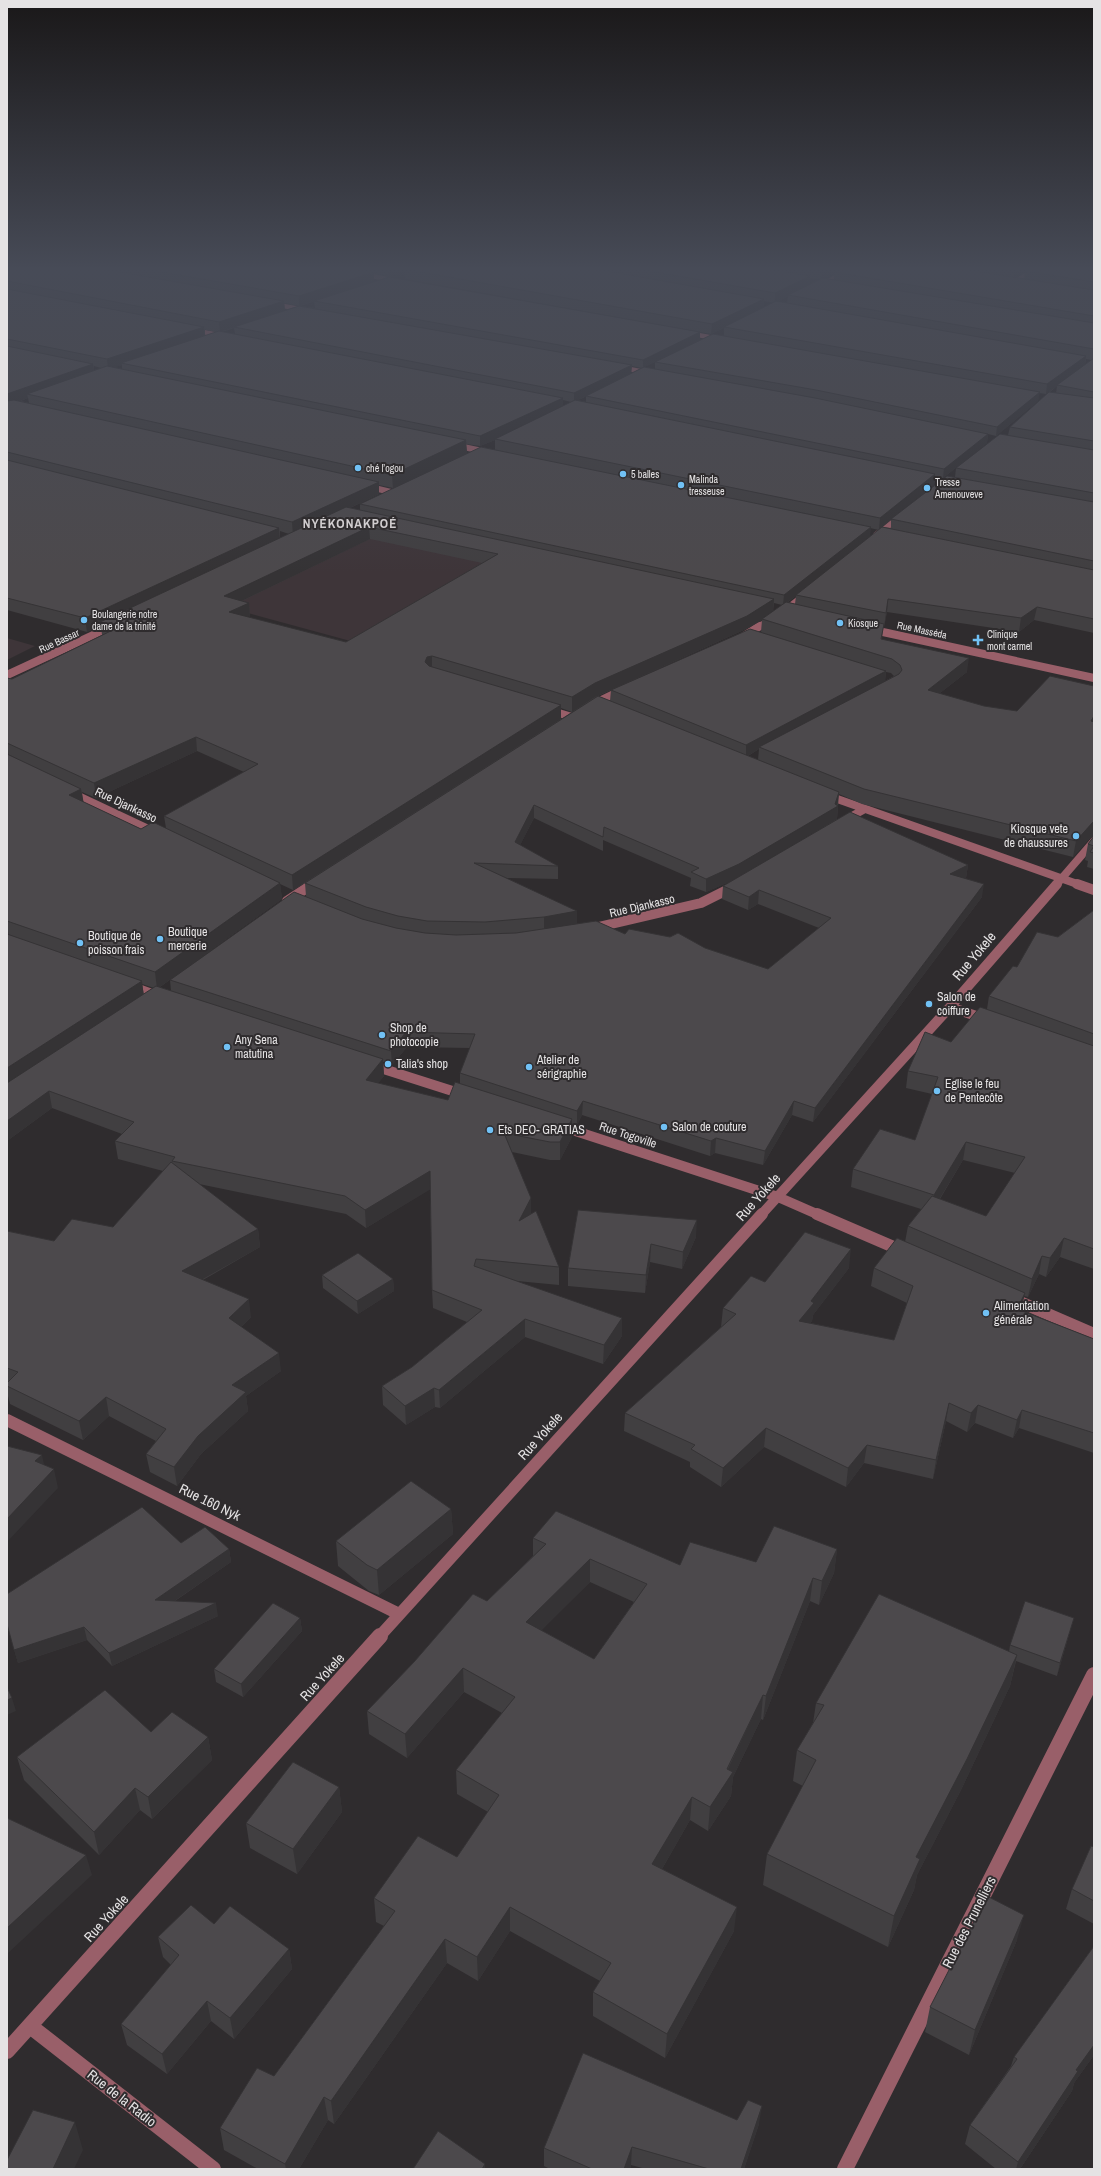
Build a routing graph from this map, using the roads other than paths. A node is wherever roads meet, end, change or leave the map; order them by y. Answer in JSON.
{"nodes":[{"id":1,"x":632,"y":370,"type":"edge"},
{"id":2,"x":653,"y":371,"type":"edge"},
{"id":3,"x":645,"y":372,"type":"junction"},
{"id":4,"x":632,"y":378,"type":"edge"},
{"id":5,"x":445,"y":443,"type":"edge"},
{"id":6,"x":491,"y":450,"type":"edge"},
{"id":7,"x":483,"y":451,"type":"junction"},
{"id":8,"x":470,"y":458,"type":"edge"},
{"id":9,"x":356,"y":484,"type":"edge"},
{"id":10,"x":402,"y":490,"type":"edge"},
{"id":11,"x":395,"y":493,"type":"junction"},
{"id":12,"x":388,"y":496,"type":"edge"},
{"id":13,"x":908,"y":510,"type":"edge"},
{"id":14,"x":876,"y":535,"type":"edge"},
{"id":15,"x":810,"y":590,"type":"edge"},
{"id":16,"x":770,"y":607,"type":"edge"},
{"id":17,"x":789,"y":611,"type":"junction"},
{"id":18,"x":122,"y":621,"type":"edge"},
{"id":19,"x":862,"y":627,"type":"edge"},
{"id":20,"x":735,"y":641,"type":"edge"},
{"id":21,"x":7,"y":675,"type":"edge"},
{"id":22,"x":1094,"y":678,"type":"edge"},
{"id":23,"x":627,"y":688,"type":"edge"},
{"id":24,"x":597,"y":702,"type":"junction"},
{"id":25,"x":542,"y":708,"type":"edge"},
{"id":26,"x":611,"y":708,"type":"edge"},
{"id":27,"x":64,"y":789,"type":"edge"},
{"id":28,"x":819,"y":792,"type":"edge"},
{"id":29,"x":863,"y":810,"type":"junction"},
{"id":30,"x":836,"y":826,"type":"edge"},
{"id":31,"x":164,"y":836,"type":"edge"},
{"id":32,"x":1094,"y":841,"type":"edge"},
{"id":33,"x":326,"y":876,"type":"edge"},
{"id":34,"x":1060,"y":877,"type":"junction"},
{"id":35,"x":740,"y":883,"type":"edge"},
{"id":36,"x":1094,"y":890,"type":"edge"},
{"id":37,"x":289,"y":895,"type":"junction"},
{"id":38,"x":306,"y":902,"type":"edge"},
{"id":39,"x":280,"y":906,"type":"edge"},
{"id":40,"x":588,"y":929,"type":"edge"},
{"id":41,"x":122,"y":984,"type":"edge"},
{"id":42,"x":174,"y":1001,"type":"edge"},
{"id":43,"x":950,"y":1007,"type":"junction"},
{"id":44,"x":993,"y":1022,"type":"edge"},
{"id":45,"x":362,"y":1062,"type":"edge"},
{"id":46,"x":476,"y":1099,"type":"edge"},
{"id":47,"x":551,"y":1123,"type":"edge"},
{"id":48,"x":778,"y":1197,"type":"junction"},
{"id":49,"x":914,"y":1256,"type":"edge"},
{"id":50,"x":1001,"y":1294,"type":"edge"},
{"id":51,"x":1094,"y":1334,"type":"edge"},
{"id":52,"x":7,"y":1420,"type":"edge"},
{"id":53,"x":399,"y":1614,"type":"junction"},
{"id":54,"x":1094,"y":1675,"type":"edge"},
{"id":55,"x":30,"y":2026,"type":"junction"},
{"id":56,"x":7,"y":2052,"type":"edge"},
{"id":57,"x":213,"y":2169,"type":"edge"},
{"id":58,"x":845,"y":2169,"type":"edge"}],
"edges":[{"from":1,"to":3,"type":"street"},
{"from":2,"to":3,"type":"street"},
{"from":3,"to":4,"type":"street"},
{"from":5,"to":7,"type":"street"},
{"from":6,"to":7,"type":"street"},
{"from":7,"to":8,"type":"street"},
{"from":9,"to":11,"type":"street"},
{"from":10,"to":11,"type":"street"},
{"from":11,"to":12,"type":"street"},
{"from":13,"to":14,"type":"street"},
{"from":15,"to":17,"type":"street"},
{"from":16,"to":17,"type":"street"},
{"from":17,"to":20,"type":"street"},
{"from":18,"to":21,"type":"street","name":"Rue Bassar"},
{"from":19,"to":22,"type":"street","name":"Rue Masséda"},
{"from":23,"to":24,"type":"street"},
{"from":24,"to":25,"type":"street"},
{"from":24,"to":26,"type":"street"},
{"from":27,"to":31,"type":"street","name":"Rue Djankasso"},
{"from":28,"to":29,"type":"street"},
{"from":29,"to":30,"type":"street"},
{"from":29,"to":34,"type":"street"},
{"from":32,"to":34,"type":"street","name":"Rue Yokele"},
{"from":33,"to":37,"type":"street"},
{"from":34,"to":36,"type":"street"},
{"from":34,"to":43,"type":"street","name":"Rue Yokele"},
{"from":35,"to":40,"type":"street","name":"Rue Djankasso"},
{"from":37,"to":38,"type":"street"},
{"from":37,"to":39,"type":"street"},
{"from":41,"to":42,"type":"street"},
{"from":43,"to":44,"type":"street"},
{"from":43,"to":48,"type":"street","name":"Rue Yokele"},
{"from":45,"to":46,"type":"street"},
{"from":47,"to":48,"type":"street","name":"Rue Togoville"},
{"from":48,"to":49,"type":"street","name":"Rue Togoville"},
{"from":48,"to":53,"type":"street","name":"Rue Yokele"},
{"from":50,"to":51,"type":"street"},
{"from":52,"to":53,"type":"street","name":"Rue 160 Nyk"},
{"from":53,"to":55,"type":"street","name":"Rue Yokele"},
{"from":54,"to":58,"type":"street","name":"Rue des Prunelliers"},
{"from":55,"to":56,"type":"street","name":"Rue Yokele"},
{"from":55,"to":57,"type":"street","name":"Rue de la Radio"}]}
